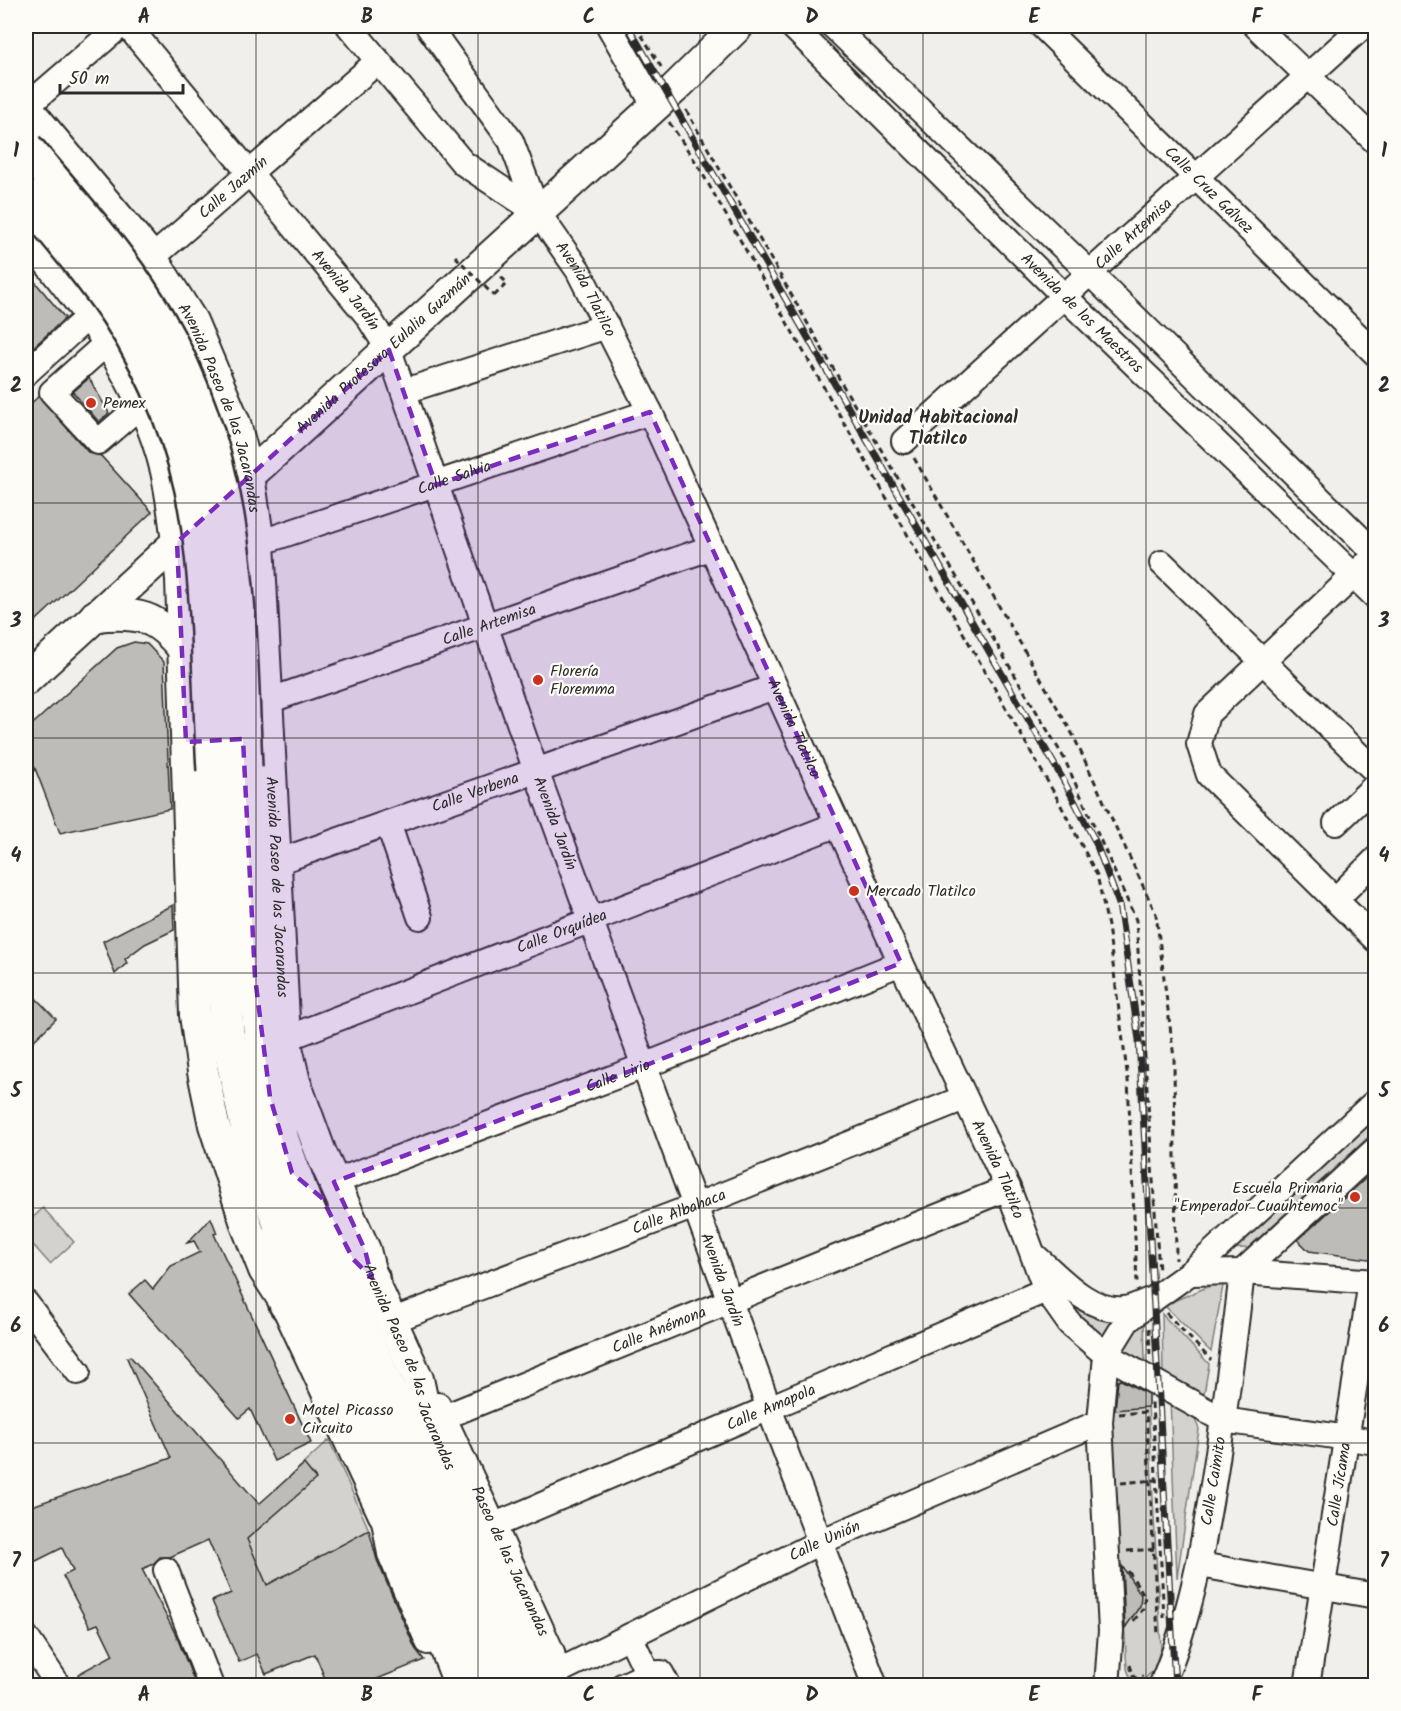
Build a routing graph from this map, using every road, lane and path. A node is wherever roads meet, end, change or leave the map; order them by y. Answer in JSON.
{"nodes":[{"id":1,"x":120,"y":26,"type":"edge"},
{"id":2,"x":128,"y":26,"type":"edge"},
{"id":3,"x":349,"y":26,"type":"edge"},
{"id":4,"x":428,"y":26,"type":"edge"},
{"id":5,"x":609,"y":26,"type":"edge"},
{"id":6,"x":636,"y":26,"type":"edge"},
{"id":7,"x":738,"y":26,"type":"edge"},
{"id":8,"x":792,"y":26,"type":"edge"},
{"id":9,"x":832,"y":26,"type":"edge"},
{"id":10,"x":1042,"y":26,"type":"edge"},
{"id":11,"x":1256,"y":26,"type":"edge"},
{"id":12,"x":1363,"y":26,"type":"edge"},
{"id":13,"x":378,"y":61,"type":"junction"},
{"id":14,"x":1307,"y":76,"type":"junction"},
{"id":15,"x":664,"y":97,"type":"junction"},
{"id":16,"x":26,"y":107,"type":"edge"},
{"id":17,"x":952,"y":139,"type":"junction"},
{"id":18,"x":1376,"y":142,"type":"edge"},
{"id":19,"x":26,"y":148,"type":"edge"},
{"id":20,"x":930,"y":161,"type":"junction"},
{"id":21,"x":249,"y":175,"type":"junction"},
{"id":22,"x":1195,"y":178,"type":"junction"},
{"id":23,"x":26,"y":197,"type":"edge"},
{"id":24,"x":538,"y":213,"type":"junction"},
{"id":25,"x":26,"y":234,"type":"edge"},
{"id":26,"x":455,"y":256,"type":"dead end"},
{"id":27,"x":152,"y":258,"type":"junction"},
{"id":28,"x":1090,"y":273,"type":"junction"},
{"id":29,"x":507,"y":283,"type":"dead end"},
{"id":30,"x":1064,"y":296,"type":"junction"},
{"id":31,"x":86,"y":308,"type":"junction"},
{"id":32,"x":607,"y":326,"type":"junction"},
{"id":33,"x":109,"y":341,"type":"junction"},
{"id":34,"x":389,"y":350,"type":"junction"},
{"id":35,"x":1376,"y":354,"type":"edge"},
{"id":36,"x":26,"y":373,"type":"edge"},
{"id":37,"x":405,"y":391,"type":"junction"},
{"id":38,"x":142,"y":404,"type":"junction"},
{"id":39,"x":1225,"y":406,"type":"junction"},
{"id":40,"x":650,"y":412,"type":"junction"},
{"id":41,"x":1201,"y":430,"type":"junction"},
{"id":42,"x":904,"y":441,"type":"joint"},
{"id":43,"x":249,"y":476,"type":"junction"},
{"id":44,"x":436,"y":485,"type":"junction"},
{"id":45,"x":177,"y":542,"type":"junction"},
{"id":46,"x":259,"y":543,"type":"junction"},
{"id":47,"x":710,"y":548,"type":"junction"},
{"id":48,"x":1376,"y":555,"type":"edge"},
{"id":49,"x":1161,"y":563,"type":"dead end"},
{"id":50,"x":1354,"y":576,"type":"junction"},
{"id":51,"x":1376,"y":597,"type":"edge"},
{"id":52,"x":95,"y":616,"type":"junction"},
{"id":53,"x":484,"y":627,"type":"junction"},
{"id":54,"x":183,"y":649,"type":"junction"},
{"id":55,"x":1262,"y":663,"type":"junction"},
{"id":56,"x":26,"y":680,"type":"edge"},
{"id":57,"x":774,"y":687,"type":"junction"},
{"id":58,"x":268,"y":701,"type":"junction"},
{"id":59,"x":270,"y":738,"type":"junction"},
{"id":60,"x":186,"y":742,"type":"junction"},
{"id":61,"x":229,"y":769,"type":"junction"},
{"id":62,"x":536,"y":771,"type":"junction"},
{"id":63,"x":1376,"y":772,"type":"edge"},
{"id":64,"x":1376,"y":785,"type":"edge"},
{"id":65,"x":388,"y":823,"type":"junction"},
{"id":66,"x":1336,"y":823,"type":"dead end"},
{"id":67,"x":838,"y":824,"type":"junction"},
{"id":68,"x":1376,"y":859,"type":"edge"},
{"id":69,"x":277,"y":862,"type":"junction"},
{"id":70,"x":1335,"y":900,"type":"junction"},
{"id":71,"x":420,"y":917,"type":"dead end"},
{"id":72,"x":591,"y":922,"type":"junction"},
{"id":73,"x":1376,"y":940,"type":"edge"},
{"id":74,"x":901,"y":963,"type":"junction"},
{"id":75,"x":285,"y":1039,"type":"junction"},
{"id":76,"x":644,"y":1066,"type":"junction"},
{"id":77,"x":964,"y":1098,"type":"junction"},
{"id":78,"x":1376,"y":1101,"type":"edge"},
{"id":79,"x":1376,"y":1149,"type":"edge"},
{"id":80,"x":278,"y":1180,"type":"junction"},
{"id":81,"x":334,"y":1182,"type":"junction"},
{"id":82,"x":1008,"y":1188,"type":"junction"},
{"id":83,"x":695,"y":1206,"type":"junction"},
{"id":84,"x":1033,"y":1254,"type":"junction"},
{"id":85,"x":1242,"y":1272,"type":"junction"},
{"id":86,"x":372,"y":1278,"type":"junction"},
{"id":87,"x":1183,"y":1278,"type":"junction"},
{"id":88,"x":1373,"y":1282,"type":"edge"},
{"id":89,"x":1046,"y":1290,"type":"junction"},
{"id":90,"x":730,"y":1302,"type":"junction"},
{"id":91,"x":26,"y":1303,"type":"edge"},
{"id":92,"x":285,"y":1304,"type":"junction"},
{"id":93,"x":1157,"y":1304,"type":"junction"},
{"id":94,"x":392,"y":1322,"type":"junction"},
{"id":95,"x":1106,"y":1354,"type":"junction"},
{"id":96,"x":1211,"y":1360,"type":"dead end"},
{"id":97,"x":78,"y":1372,"type":"dead end"},
{"id":98,"x":1151,"y":1380,"type":"junction"},
{"id":99,"x":769,"y":1408,"type":"junction"},
{"id":100,"x":1153,"y":1411,"type":"junction"},
{"id":101,"x":1146,"y":1412,"type":"junction"},
{"id":102,"x":435,"y":1415,"type":"junction"},
{"id":103,"x":1106,"y":1419,"type":"junction"},
{"id":104,"x":1223,"y":1420,"type":"junction"},
{"id":105,"x":1345,"y":1437,"type":"junction"},
{"id":106,"x":1376,"y":1442,"type":"edge"},
{"id":107,"x":1155,"y":1480,"type":"junction"},
{"id":108,"x":1149,"y":1481,"type":"junction"},
{"id":109,"x":1103,"y":1485,"type":"junction"},
{"id":110,"x":383,"y":1512,"type":"junction"},
{"id":111,"x":495,"y":1525,"type":"junction"},
{"id":112,"x":820,"y":1542,"type":"junction"},
{"id":113,"x":1156,"y":1550,"type":"junction"},
{"id":114,"x":1200,"y":1565,"type":"junction"},
{"id":115,"x":166,"y":1570,"type":"dead end"},
{"id":116,"x":1322,"y":1586,"type":"junction"},
{"id":117,"x":1376,"y":1596,"type":"edge"},
{"id":118,"x":1165,"y":1628,"type":"dead end"},
{"id":119,"x":1127,"y":1629,"type":"dead end"},
{"id":120,"x":630,"y":1636,"type":"junction"},
{"id":121,"x":26,"y":1637,"type":"edge"},
{"id":122,"x":1158,"y":1640,"type":"dead end"},
{"id":123,"x":1118,"y":1676,"type":"edge"},
{"id":124,"x":1155,"y":1679,"type":"edge"},
{"id":125,"x":658,"y":1680,"type":"edge"},
{"id":126,"x":552,"y":1681,"type":"edge"},
{"id":127,"x":58,"y":1686,"type":"edge"},
{"id":128,"x":211,"y":1686,"type":"edge"},
{"id":129,"x":445,"y":1686,"type":"edge"},
{"id":130,"x":460,"y":1686,"type":"edge"},
{"id":131,"x":484,"y":1686,"type":"edge"},
{"id":132,"x":515,"y":1686,"type":"edge"},
{"id":133,"x":622,"y":1686,"type":"edge"},
{"id":134,"x":875,"y":1686,"type":"edge"},
{"id":135,"x":1306,"y":1686,"type":"edge"}],
"edges":[{"from":1,"to":16,"type":"street"},
{"from":2,"to":21,"type":"street","name":"Avenida Jardín"},
{"from":3,"to":13,"type":"street","name":"Avenida Tlatilco"},
{"from":4,"to":24,"type":"street","name":"Avenida Tlatilco"},
{"from":5,"to":15,"type":"street"},
{"from":6,"to":15,"type":"path"},
{"from":7,"to":15,"type":"main road","name":"Avenida Profesora Eulalia Guzmán"},
{"from":8,"to":20,"type":"street","name":"Avenida de los Maestros"},
{"from":9,"to":17,"type":"street","name":"Avenida de los Maestros"},
{"from":10,"to":22,"type":"street","name":"Calle Cruz Gálvez"},
{"from":11,"to":14,"type":"street"},
{"from":12,"to":14,"type":"street","name":"Calle Artemisa"},
{"from":13,"to":21,"type":"street","name":"Calle Jazmín"},
{"from":13,"to":24,"type":"street","name":"Avenida Tlatilco"},
{"from":14,"to":18,"type":"street"},
{"from":14,"to":22,"type":"street","name":"Calle Artemisa"},
{"from":15,"to":24,"type":"main road","name":"Avenida Profesora Eulalia Guzmán"},
{"from":15,"to":93,"type":"path"},
{"from":15,"to":93,"type":"path"},
{"from":16,"to":27,"type":"main road","name":"Avenida Paseo de las Jacarandas"},
{"from":17,"to":20,"type":"street"},
{"from":17,"to":28,"type":"street","name":"Avenida de los Maestros"},
{"from":19,"to":61,"type":"highway","bridge":true},
{"from":20,"to":30,"type":"street","name":"Avenida de los Maestros"},
{"from":21,"to":27,"type":"street","name":"Calle Jazmín"},
{"from":21,"to":34,"type":"street","name":"Avenida Jardín"},
{"from":22,"to":28,"type":"street","name":"Calle Artemisa"},
{"from":22,"to":35,"type":"street","name":"Calle Cruz Gálvez"},
{"from":23,"to":61,"type":"highway","bridge":true},
{"from":24,"to":32,"type":"street","name":"Avenida Tlatilco"},
{"from":24,"to":34,"type":"main road","name":"Avenida Profesora Eulalia Guzmán"},
{"from":25,"to":31,"type":"main road"},
{"from":26,"to":29,"type":"path","bridge":true},
{"from":27,"to":31,"type":"street","name":"Calle Jazmín"},
{"from":27,"to":43,"type":"main road","name":"Avenida Paseo de las Jacarandas"},
{"from":28,"to":30,"type":"street","name":"Calle Artemisa"},
{"from":28,"to":39,"type":"street","name":"Avenida de los Maestros"},
{"from":30,"to":41,"type":"street","name":"Avenida de los Maestros"},
{"from":30,"to":42,"type":"street","name":"Calle Artemisa"},
{"from":31,"to":33,"type":"main road"},
{"from":31,"to":36,"type":"street","name":"Calle Jazmín"},
{"from":32,"to":37,"type":"street"},
{"from":32,"to":40,"type":"street","name":"Avenida Tlatilco"},
{"from":33,"to":38,"type":"main road"},
{"from":33,"to":38,"type":"street"},
{"from":34,"to":37,"type":"street","name":"Avenida Jardín"},
{"from":34,"to":43,"type":"main road","name":"Avenida Profesora Eulalia Guzmán"},
{"from":37,"to":44,"type":"street","name":"Avenida Jardín"},
{"from":38,"to":45,"type":"main road"},
{"from":39,"to":41,"type":"street"},
{"from":39,"to":48,"type":"street","name":"Avenida de los Maestros"},
{"from":40,"to":44,"type":"street","name":"Calle Salvia"},
{"from":40,"to":47,"type":"street","name":"Avenida Tlatilco"},
{"from":41,"to":50,"type":"street","name":"Avenida de los Maestros"},
{"from":42,"to":87,"type":"path"},
{"from":43,"to":45,"type":"main road","name":"Avenida Profesora Eulalia Guzmán"},
{"from":43,"to":46,"type":"main road","name":"Avenida Paseo de las Jacarandas"},
{"from":44,"to":46,"type":"street","name":"Calle Salvia"},
{"from":44,"to":53,"type":"street","name":"Avenida Jardín"},
{"from":45,"to":52,"type":"main road","name":"Avenida Profesora Eulalia Guzmán"},
{"from":45,"to":54,"type":"main road"},
{"from":46,"to":58,"type":"main road","name":"Avenida Paseo de las Jacarandas"},
{"from":47,"to":53,"type":"street","name":"Calle Artemisa"},
{"from":47,"to":57,"type":"street","name":"Avenida Tlatilco"},
{"from":48,"to":50,"type":"street"},
{"from":49,"to":55,"type":"street"},
{"from":50,"to":51,"type":"street","name":"Avenida de los Maestros"},
{"from":50,"to":55,"type":"street"},
{"from":52,"to":54,"type":"main road"},
{"from":52,"to":56,"type":"main road","name":"Avenida Profesora Eulalia Guzmán"},
{"from":53,"to":58,"type":"street","name":"Calle Artemisa"},
{"from":53,"to":62,"type":"street","name":"Avenida Jardín"},
{"from":54,"to":60,"type":"main road"},
{"from":55,"to":63,"type":"street"},
{"from":55,"to":70,"type":"street"},
{"from":57,"to":62,"type":"street","name":"Calle Verbena"},
{"from":57,"to":67,"type":"street","name":"Avenida Tlatilco"},
{"from":58,"to":59,"type":"main road","name":"Avenida Paseo de las Jacarandas"},
{"from":59,"to":60,"type":"main road"},
{"from":59,"to":69,"type":"main road","name":"Avenida Paseo de las Jacarandas"},
{"from":60,"to":92,"type":"main road"},
{"from":61,"to":80,"type":"highway"},
{"from":62,"to":65,"type":"street","name":"Calle Verbena"},
{"from":62,"to":72,"type":"street","name":"Avenida Jardín"},
{"from":64,"to":66,"type":"street"},
{"from":65,"to":69,"type":"street","name":"Calle Verbena"},
{"from":65,"to":71,"type":"street"},
{"from":67,"to":72,"type":"street","name":"Calle Orquídea"},
{"from":67,"to":74,"type":"street","name":"Avenida Tlatilco"},
{"from":68,"to":70,"type":"street"},
{"from":69,"to":75,"type":"main road","name":"Avenida Paseo de las Jacarandas"},
{"from":70,"to":73,"type":"street"},
{"from":72,"to":75,"type":"street","name":"Calle Orquídea"},
{"from":72,"to":76,"type":"street","name":"Avenida Jardín"},
{"from":74,"to":76,"type":"street","name":"Calle Lirio"},
{"from":74,"to":77,"type":"street","name":"Avenida Tlatilco"},
{"from":75,"to":81,"type":"main road","name":"Avenida Paseo de las Jacarandas"},
{"from":76,"to":81,"type":"street","name":"Calle Lirio"},
{"from":76,"to":83,"type":"street","name":"Avenida Jardín"},
{"from":77,"to":82,"type":"street","name":"Avenida Tlatilco"},
{"from":77,"to":83,"type":"street","name":"Calle Albahaca"},
{"from":78,"to":87,"type":"street"},
{"from":79,"to":85,"type":"street"},
{"from":80,"to":86,"type":"highway"},
{"from":80,"to":92,"type":"highway"},
{"from":80,"to":131,"type":"highway"},
{"from":80,"to":132,"type":"highway"},
{"from":81,"to":86,"type":"main road","name":"Avenida Paseo de las Jacarandas"},
{"from":82,"to":84,"type":"street","name":"Avenida Tlatilco"},
{"from":82,"to":90,"type":"street","name":"Calle Anémona"},
{"from":83,"to":90,"type":"street","name":"Avenida Jardín"},
{"from":83,"to":94,"type":"street","name":"Calle Albahaca"},
{"from":84,"to":89,"type":"street","name":"Avenida Tlatilco"},
{"from":84,"to":93,"type":"street","name":"Avenida Tlatilco"},
{"from":85,"to":87,"type":"street"},
{"from":85,"to":88,"type":"street"},
{"from":85,"to":104,"type":"street","name":"Calle Caimito"},
{"from":86,"to":94,"type":"main road","name":"Avenida Paseo de las Jacarandas"},
{"from":87,"to":93,"type":"street"},
{"from":88,"to":105,"type":"street","name":"Calle Jícama"},
{"from":89,"to":95,"type":"street","name":"Avenida Tlatilco"},
{"from":89,"to":99,"type":"street","name":"Calle Amapola"},
{"from":90,"to":99,"type":"street","name":"Avenida Jardín"},
{"from":90,"to":102,"type":"street","name":"Calle Anémona"},
{"from":91,"to":97,"type":"street"},
{"from":92,"to":110,"type":"main road"},
{"from":93,"to":95,"type":"street"},
{"from":93,"to":96,"type":"path"},
{"from":93,"to":98,"type":"path"},
{"from":94,"to":102,"type":"main road","name":"Avenida Paseo de las Jacarandas"},
{"from":95,"to":98,"type":"street","name":"Avenida Tlatilco"},
{"from":95,"to":103,"type":"street"},
{"from":98,"to":100,"type":"path"},
{"from":98,"to":104,"type":"street","name":"Avenida Tlatilco"},
{"from":99,"to":111,"type":"street","name":"Calle Amapola"},
{"from":99,"to":112,"type":"street","name":"Avenida Jardín"},
{"from":100,"to":101,"type":"path"},
{"from":100,"to":107,"type":"path"},
{"from":101,"to":103,"type":"path"},
{"from":101,"to":108,"type":"path"},
{"from":102,"to":111,"type":"street","name":"Paseo de las Jacarandas"},
{"from":102,"to":126,"type":"main road","name":"Avenida Paseo de las Jacarandas"},
{"from":103,"to":109,"type":"street"},
{"from":103,"to":112,"type":"street","name":"Calle Unión"},
{"from":104,"to":105,"type":"street"},
{"from":104,"to":114,"type":"street","name":"Calle Caimito"},
{"from":105,"to":106,"type":"street"},
{"from":105,"to":116,"type":"street","name":"Calle Jícama"},
{"from":107,"to":108,"type":"path"},
{"from":107,"to":113,"type":"path"},
{"from":108,"to":109,"type":"path"},
{"from":108,"to":113,"type":"path"},
{"from":109,"to":123,"type":"street"},
{"from":110,"to":129,"type":"street"},
{"from":110,"to":130,"type":"main road"},
{"from":111,"to":126,"type":"street","name":"Paseo de las Jacarandas"},
{"from":112,"to":120,"type":"street","name":"Calle Unión"},
{"from":112,"to":134,"type":"street","name":"Avenida Jardín"},
{"from":113,"to":118,"type":"path"},
{"from":113,"to":119,"type":"path"},
{"from":113,"to":122,"type":"path"},
{"from":114,"to":116,"type":"street"},
{"from":114,"to":124,"type":"street","name":"Calle Caimito"},
{"from":115,"to":128,"type":"street"},
{"from":116,"to":117,"type":"street"},
{"from":116,"to":135,"type":"street","name":"Calle Jícama"},
{"from":120,"to":125,"type":"street"},
{"from":120,"to":126,"type":"street","name":"Calle Unión"},
{"from":121,"to":127,"type":"street"},
{"from":123,"to":124,"type":"path"},
{"from":125,"to":133,"type":"street"}]}
